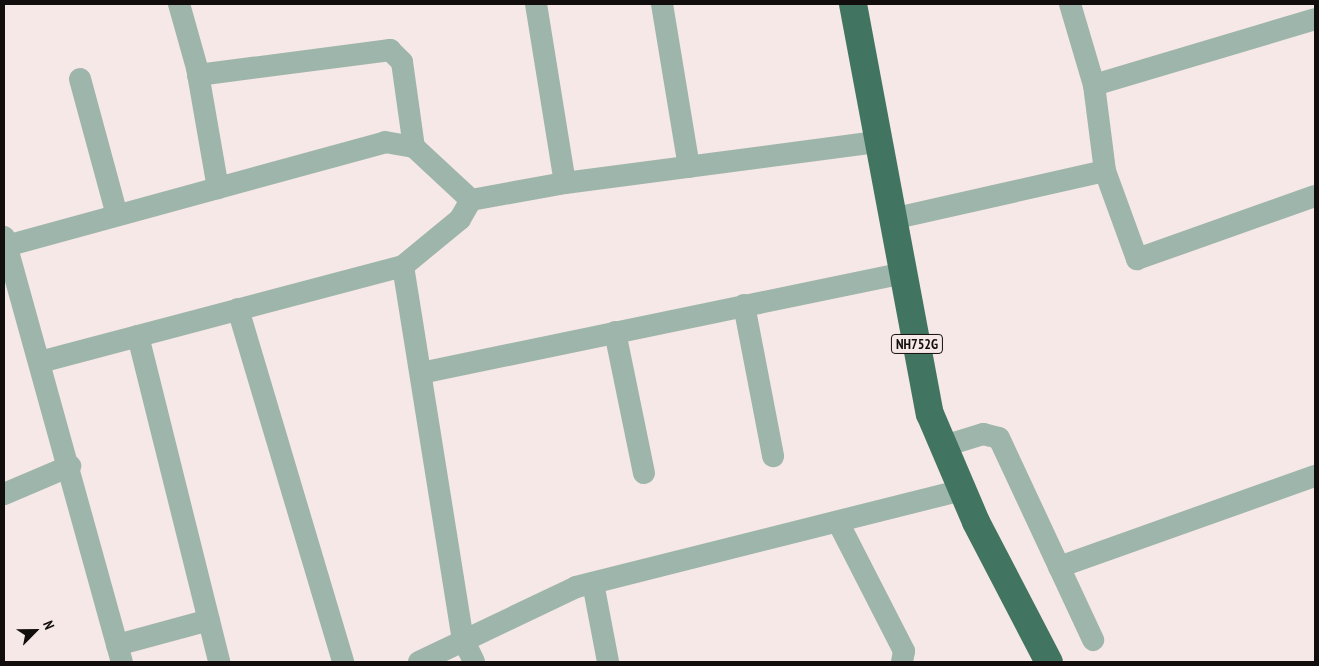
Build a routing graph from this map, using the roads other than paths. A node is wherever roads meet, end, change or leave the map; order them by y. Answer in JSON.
{"nodes":[{"id":1,"x":179,"y":4,"type":"edge"},
{"id":2,"x":536,"y":4,"type":"edge"},
{"id":3,"x":662,"y":4,"type":"edge"},
{"id":4,"x":853,"y":4,"type":"edge"},
{"id":5,"x":1070,"y":4,"type":"edge"},
{"id":6,"x":1315,"y":19,"type":"edge"},
{"id":7,"x":197,"y":72,"type":"junction"},
{"id":8,"x":80,"y":79,"type":"dead end"},
{"id":9,"x":1094,"y":85,"type":"junction"},
{"id":10,"x":876,"y":142,"type":"junction"},
{"id":11,"x":414,"y":147,"type":"junction"},
{"id":12,"x":689,"y":167,"type":"junction"},
{"id":13,"x":1105,"y":171,"type":"junction"},
{"id":14,"x":565,"y":182,"type":"junction"},
{"id":15,"x":218,"y":188,"type":"junction"},
{"id":16,"x":1315,"y":196,"type":"edge"},
{"id":17,"x":471,"y":200,"type":"junction"},
{"id":18,"x":118,"y":216,"type":"junction"},
{"id":19,"x":892,"y":220,"type":"junction"},
{"id":20,"x":5,"y":242,"type":"edge"},
{"id":21,"x":404,"y":266,"type":"junction"},
{"id":22,"x":902,"y":273,"type":"junction"},
{"id":23,"x":744,"y":305,"type":"junction"},
{"id":24,"x":238,"y":310,"type":"junction"},
{"id":25,"x":615,"y":332,"type":"junction"},
{"id":26,"x":138,"y":336,"type":"junction"},
{"id":27,"x":40,"y":362,"type":"junction"},
{"id":28,"x":421,"y":373,"type":"junction"},
{"id":29,"x":944,"y":446,"type":"junction"},
{"id":30,"x":773,"y":456,"type":"dead end"},
{"id":31,"x":70,"y":466,"type":"junction"},
{"id":32,"x":644,"y":473,"type":"dead end"},
{"id":33,"x":1315,"y":476,"type":"edge"},
{"id":34,"x":963,"y":490,"type":"junction"},
{"id":35,"x":4,"y":494,"type":"edge"},
{"id":36,"x":838,"y":522,"type":"junction"},
{"id":37,"x":1059,"y":567,"type":"junction"},
{"id":38,"x":592,"y":583,"type":"junction"},
{"id":39,"x":208,"y":620,"type":"junction"},
{"id":40,"x":464,"y":638,"type":"junction"},
{"id":41,"x":1093,"y":640,"type":"dead end"},
{"id":42,"x":120,"y":654,"type":"edge"},
{"id":43,"x":219,"y":662,"type":"edge"},
{"id":44,"x":343,"y":662,"type":"edge"},
{"id":45,"x":418,"y":662,"type":"edge"},
{"id":46,"x":474,"y":662,"type":"edge"},
{"id":47,"x":608,"y":662,"type":"edge"},
{"id":48,"x":902,"y":662,"type":"edge"},
{"id":49,"x":1049,"y":662,"type":"edge"}],
"edges":[{"from":1,"to":7,"type":"street"},
{"from":2,"to":14,"type":"street"},
{"from":3,"to":12,"type":"street"},
{"from":4,"to":10,"type":"highway","number":"NH752G"},
{"from":5,"to":9,"type":"street"},
{"from":6,"to":9,"type":"street"},
{"from":7,"to":11,"type":"street"},
{"from":7,"to":15,"type":"street"},
{"from":8,"to":18,"type":"street"},
{"from":9,"to":13,"type":"street"},
{"from":10,"to":12,"type":"street"},
{"from":10,"to":19,"type":"highway","number":"NH752G"},
{"from":11,"to":15,"type":"street"},
{"from":11,"to":17,"type":"street"},
{"from":12,"to":14,"type":"street"},
{"from":13,"to":16,"type":"street"},
{"from":13,"to":19,"type":"street"},
{"from":14,"to":17,"type":"street"},
{"from":15,"to":18,"type":"street"},
{"from":17,"to":21,"type":"street"},
{"from":18,"to":20,"type":"street"},
{"from":19,"to":22,"type":"highway","number":"NH752G"},
{"from":20,"to":27,"type":"street"},
{"from":21,"to":24,"type":"street"},
{"from":21,"to":28,"type":"street"},
{"from":22,"to":23,"type":"street"},
{"from":22,"to":29,"type":"highway","number":"NH752G"},
{"from":23,"to":25,"type":"street"},
{"from":23,"to":30,"type":"street"},
{"from":24,"to":26,"type":"street"},
{"from":24,"to":44,"type":"street"},
{"from":25,"to":28,"type":"street"},
{"from":25,"to":32,"type":"street"},
{"from":26,"to":27,"type":"street"},
{"from":26,"to":39,"type":"street"},
{"from":27,"to":31,"type":"street"},
{"from":28,"to":40,"type":"street"},
{"from":29,"to":34,"type":"highway","number":"NH752G"},
{"from":29,"to":37,"type":"street"},
{"from":31,"to":35,"type":"street"},
{"from":31,"to":42,"type":"street"},
{"from":33,"to":37,"type":"street"},
{"from":34,"to":36,"type":"street"},
{"from":34,"to":49,"type":"highway","number":"NH752G"},
{"from":36,"to":38,"type":"street"},
{"from":36,"to":48,"type":"street"},
{"from":37,"to":41,"type":"street"},
{"from":38,"to":40,"type":"street"},
{"from":38,"to":47,"type":"street"},
{"from":39,"to":42,"type":"street"},
{"from":39,"to":43,"type":"street"},
{"from":40,"to":45,"type":"street"},
{"from":40,"to":46,"type":"street"}]}
